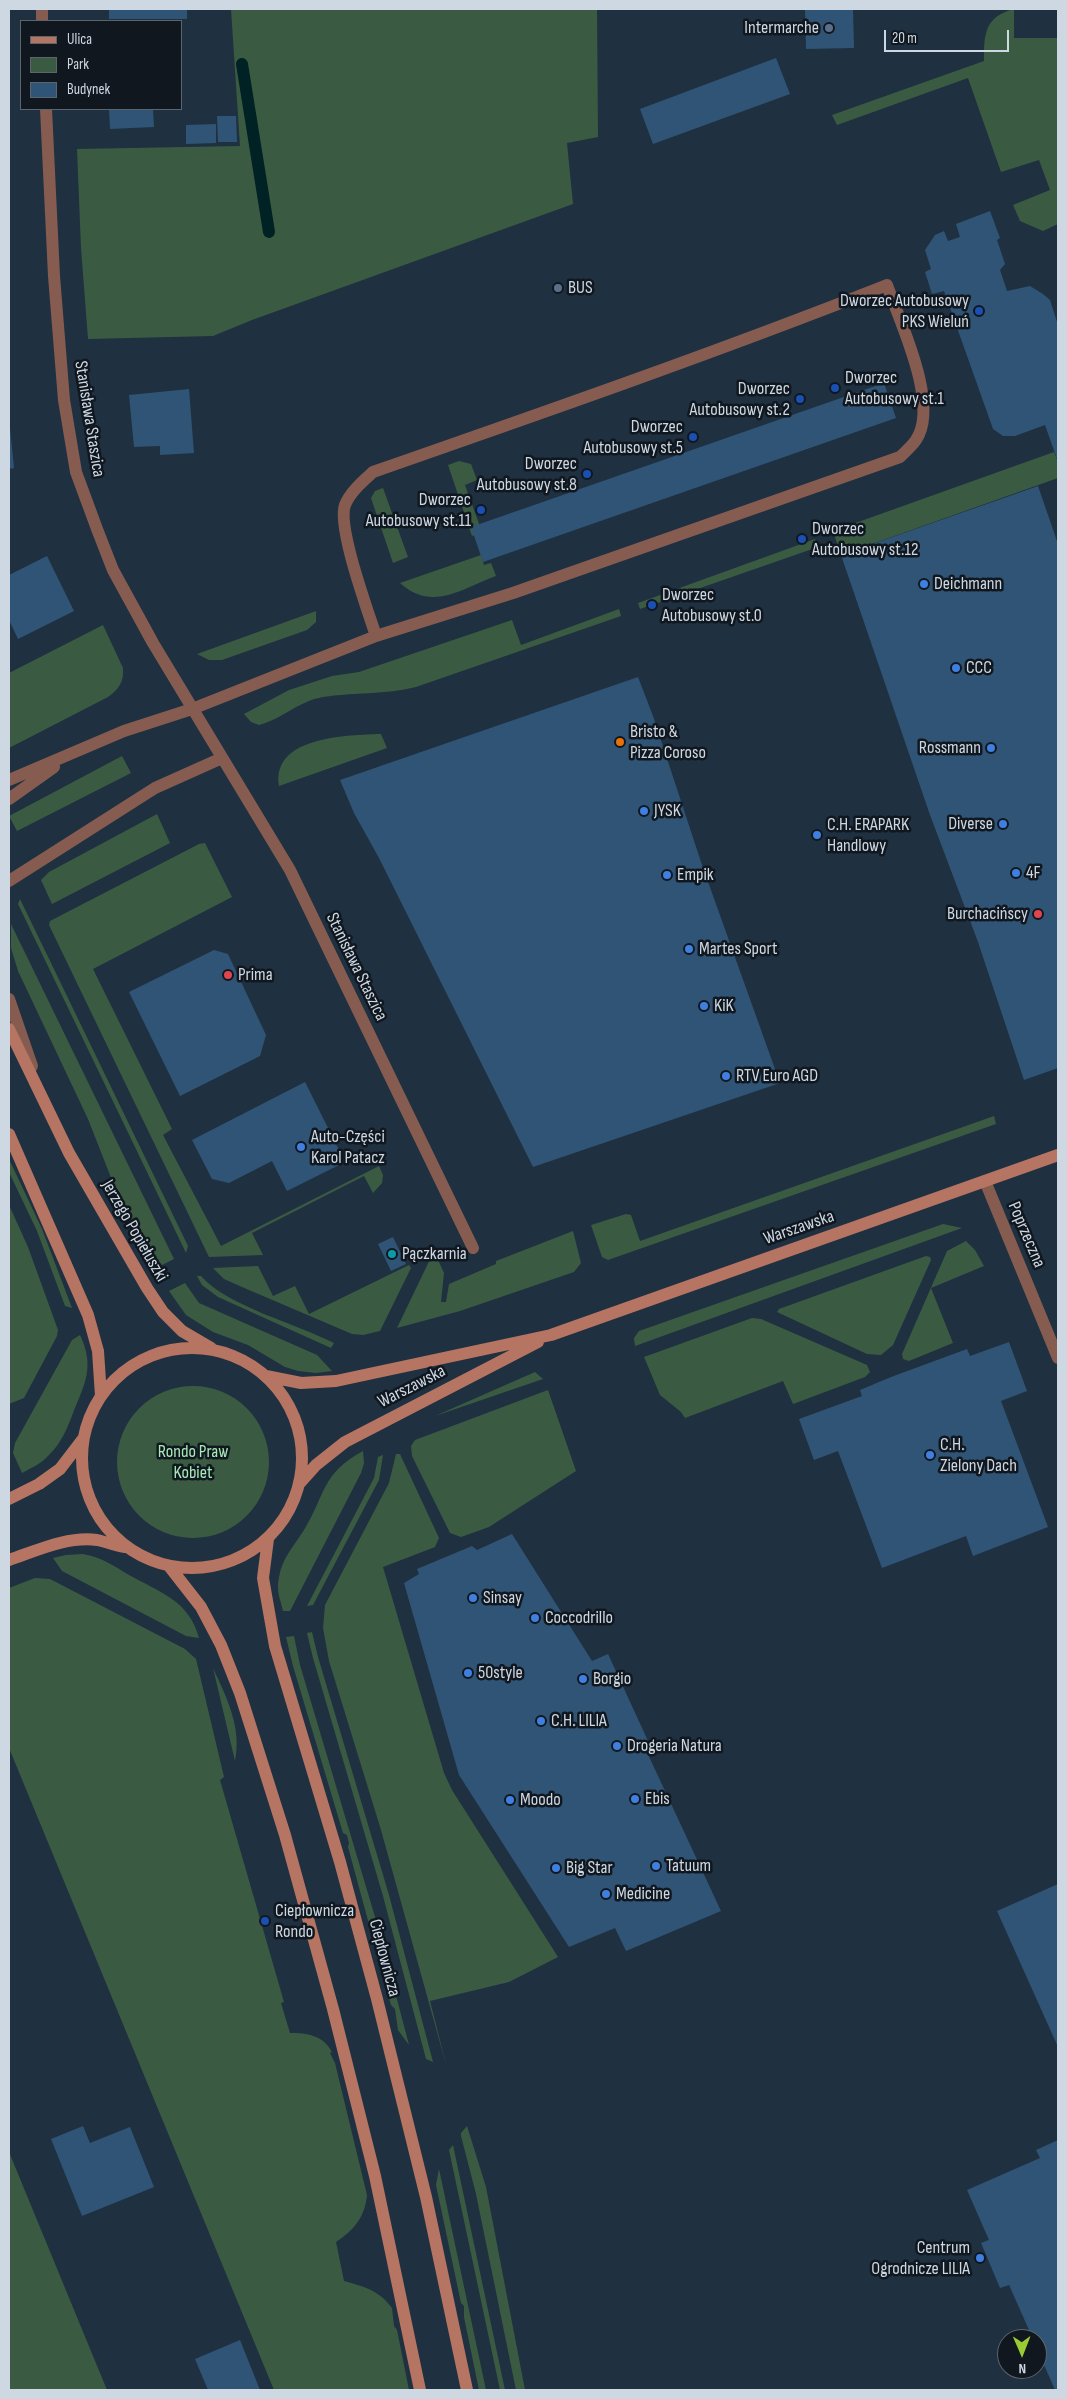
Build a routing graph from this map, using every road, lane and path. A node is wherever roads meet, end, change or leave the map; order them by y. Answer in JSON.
{"nodes":[{"id":1,"x":46,"y":110,"type":"edge"},
{"id":2,"x":376,"y":636,"type":"junction"},
{"id":3,"x":192,"y":709,"type":"junction"},
{"id":4,"x":77,"y":752,"type":"junction"},
{"id":5,"x":222,"y":758,"type":"junction"},
{"id":6,"x":9,"y":780,"type":"edge"},
{"id":7,"x":9,"y":799,"type":"edge"},
{"id":8,"x":9,"y":881,"type":"edge"},
{"id":9,"x":9,"y":999,"type":"edge"},
{"id":10,"x":9,"y":1029,"type":"edge"},
{"id":11,"x":48,"y":1108,"type":"junction"},
{"id":12,"x":9,"y":1134,"type":"edge"},
{"id":13,"x":1058,"y":1155,"type":"edge"},
{"id":14,"x":985,"y":1181,"type":"junction"},
{"id":15,"x":472,"y":1248,"type":"dead end"},
{"id":16,"x":551,"y":1335,"type":"junction"},
{"id":17,"x":215,"y":1350,"type":"junction"},
{"id":18,"x":1058,"y":1358,"type":"edge"},
{"id":19,"x":266,"y":1376,"type":"junction"},
{"id":20,"x":101,"y":1396,"type":"junction"},
{"id":21,"x":83,"y":1439,"type":"junction"},
{"id":22,"x":299,"y":1484,"type":"junction"},
{"id":23,"x":9,"y":1499,"type":"edge"},
{"id":24,"x":268,"y":1539,"type":"junction"},
{"id":25,"x":127,"y":1547,"type":"junction"},
{"id":26,"x":9,"y":1560,"type":"edge"},
{"id":27,"x":169,"y":1566,"type":"junction"},
{"id":28,"x":420,"y":2390,"type":"edge"},
{"id":29,"x":467,"y":2390,"type":"edge"}],
"edges":[{"from":1,"to":3,"type":"street","name":"Stanisława Staszica"},
{"from":2,"to":2,"type":"street"},
{"from":2,"to":3,"type":"street"},
{"from":3,"to":4,"type":"street"},
{"from":3,"to":5,"type":"street","name":"Stanisława Staszica"},
{"from":4,"to":6,"type":"street"},
{"from":4,"to":7,"type":"street"},
{"from":5,"to":8,"type":"street"},
{"from":5,"to":15,"type":"street","name":"Stanisława Staszica"},
{"from":9,"to":11,"type":"street","name":"Jerzego Popiełuszki"},
{"from":10,"to":11,"type":"main road","name":"Jerzego Popiełuszki"},
{"from":11,"to":17,"type":"main road","name":"Jerzego Popiełuszki"},
{"from":12,"to":20,"type":"main road"},
{"from":13,"to":14,"type":"main road","name":"Warszawska"},
{"from":14,"to":16,"type":"main road","name":"Warszawska"},
{"from":14,"to":18,"type":"street","name":"Poprzeczna"},
{"from":16,"to":19,"type":"main road","name":"Warszawska"},
{"from":16,"to":22,"type":"main road","name":"Warszawska"},
{"from":17,"to":19,"type":"main road"},
{"from":17,"to":20,"type":"main road"},
{"from":19,"to":22,"type":"main road"},
{"from":20,"to":21,"type":"main road"},
{"from":21,"to":23,"type":"main road"},
{"from":21,"to":25,"type":"main road"},
{"from":22,"to":24,"type":"main road"},
{"from":24,"to":27,"type":"main road"},
{"from":24,"to":29,"type":"main road","name":"Ciepłownicza"},
{"from":25,"to":26,"type":"main road"},
{"from":25,"to":27,"type":"main road"},
{"from":27,"to":28,"type":"main road"}]}
